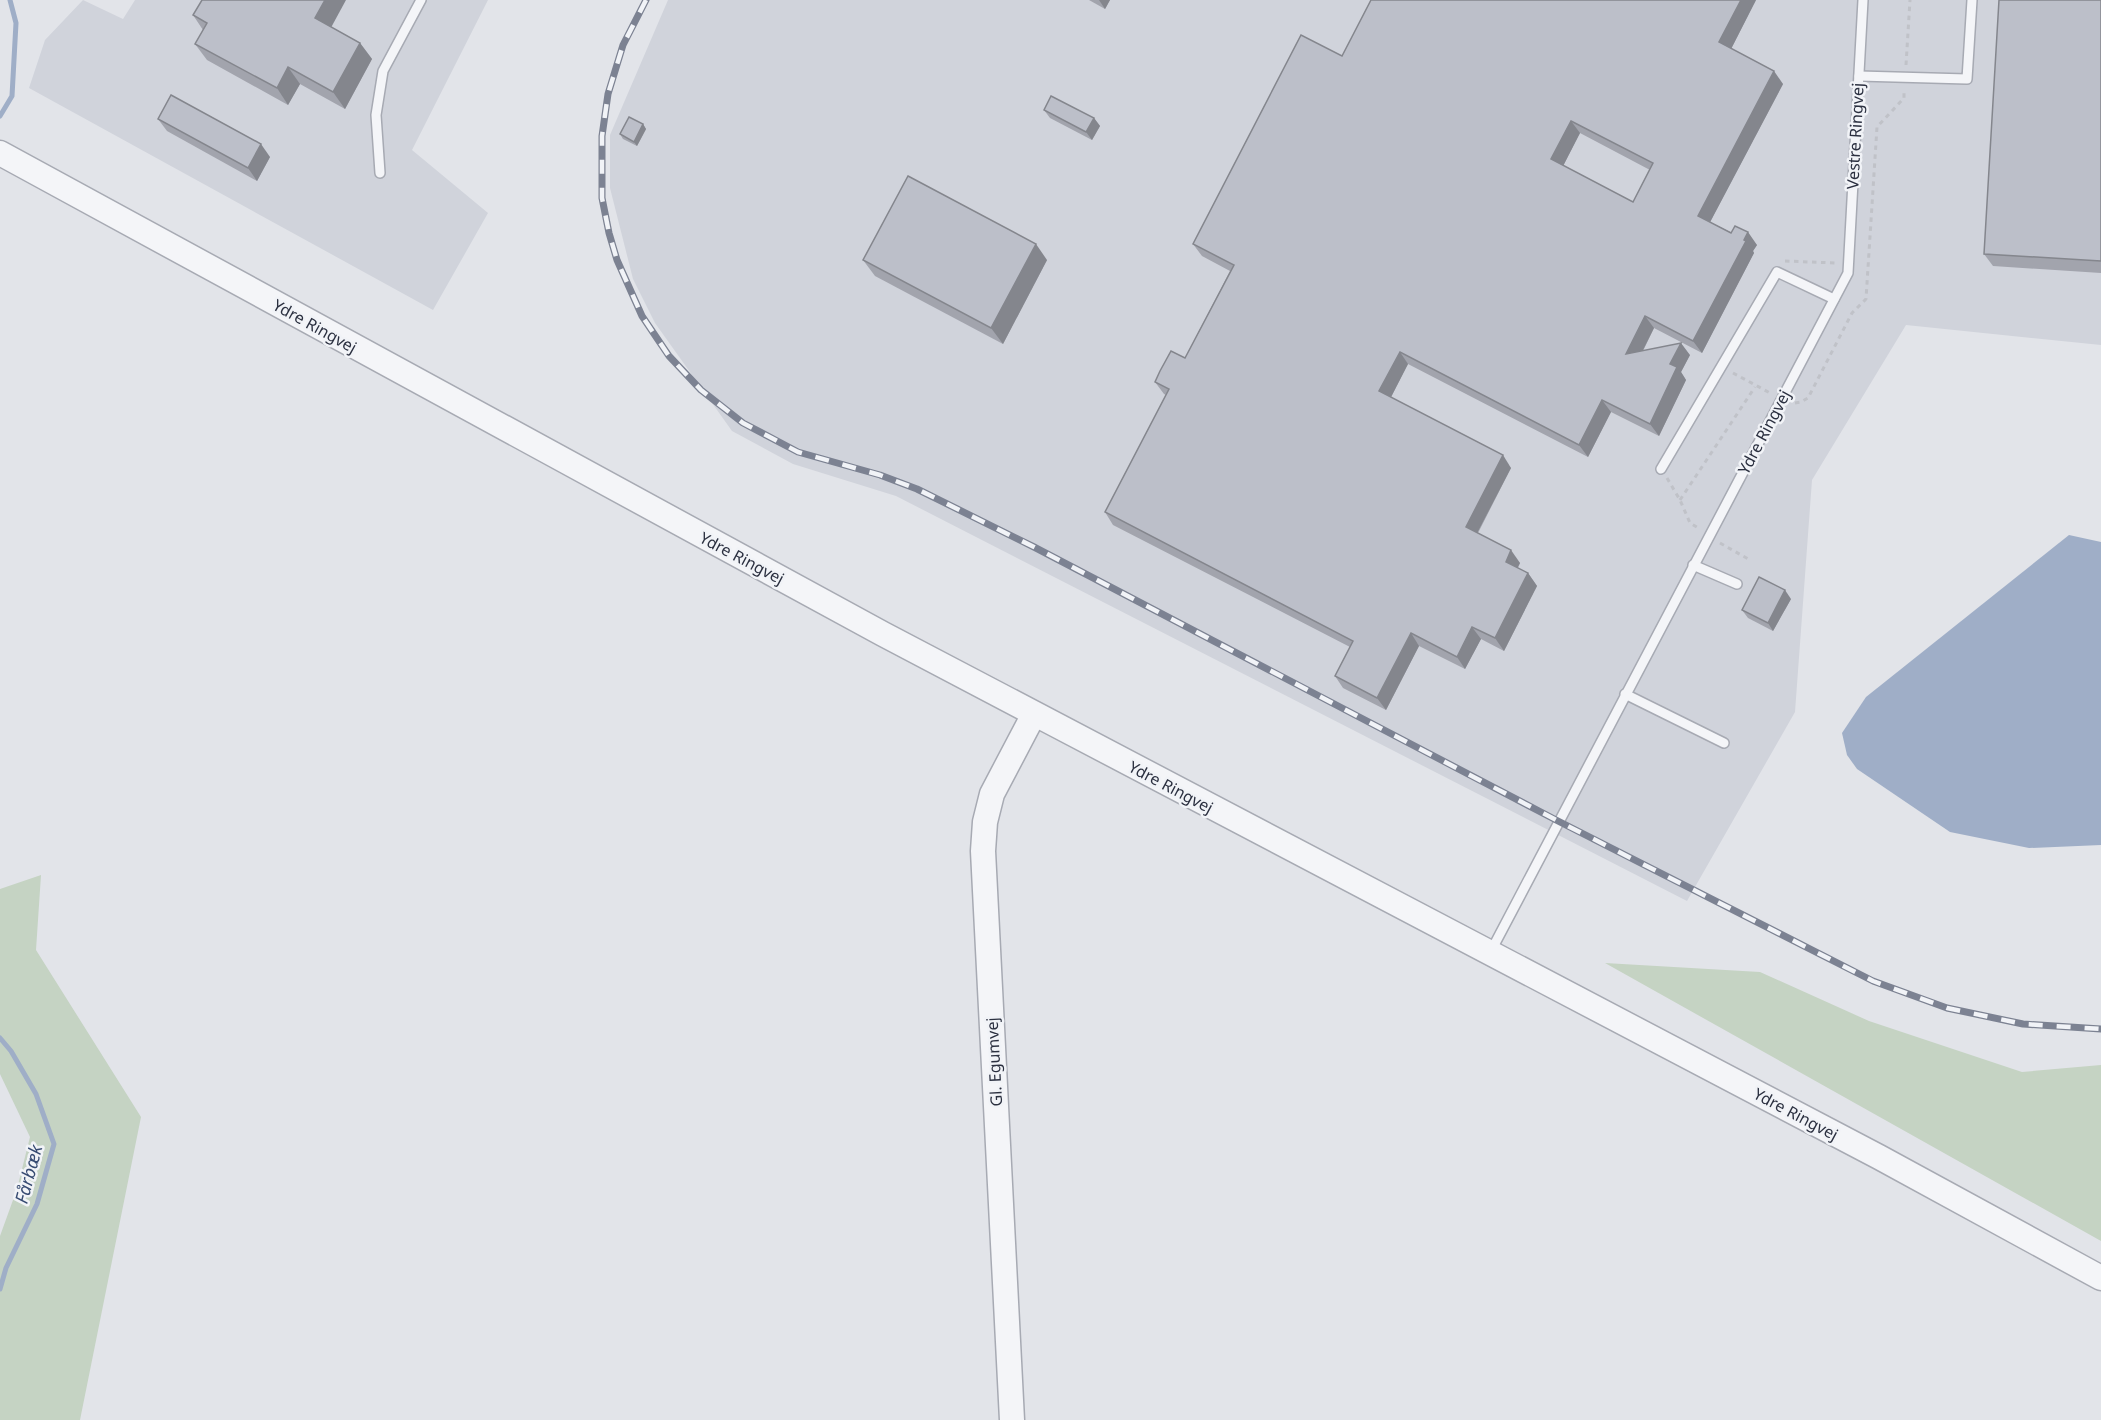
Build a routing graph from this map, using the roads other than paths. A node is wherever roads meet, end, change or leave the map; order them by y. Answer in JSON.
{"nodes":[{"id":1,"x":421,"y":0,"type":"edge"},
{"id":2,"x":1863,"y":0,"type":"edge"},
{"id":3,"x":1972,"y":0,"type":"edge"},
{"id":4,"x":1858,"y":76,"type":"junction"},
{"id":5,"x":0,"y":153,"type":"edge"},
{"id":6,"x":381,"y":173,"type":"dead end"},
{"id":7,"x":1848,"y":273,"type":"joint"},
{"id":8,"x":1834,"y":299,"type":"junction"},
{"id":9,"x":1661,"y":469,"type":"road end"},
{"id":10,"x":1693,"y":565,"type":"junction"},
{"id":11,"x":1737,"y":584,"type":"dead end"},
{"id":12,"x":1625,"y":694,"type":"junction"},
{"id":13,"x":1034,"y":714,"type":"junction"},
{"id":14,"x":1724,"y":743,"type":"dead end"},
{"id":15,"x":1490,"y":954,"type":"junction"},
{"id":16,"x":2101,"y":1278,"type":"edge"},
{"id":17,"x":1012,"y":1420,"type":"edge"}],
"edges":[{"from":1,"to":6,"type":"lane"},
{"from":2,"to":4,"type":"lane","name":"Vestre Ringvej"},
{"from":3,"to":4,"type":"lane"},
{"from":4,"to":7,"type":"lane","name":"Vestre Ringvej"},
{"from":5,"to":13,"type":"street","name":"Ydre Ringvej"},
{"from":7,"to":8,"type":"lane","name":"Ydre Ringvej"},
{"from":8,"to":9,"type":"lane"},
{"from":8,"to":10,"type":"lane","name":"Ydre Ringvej"},
{"from":10,"to":11,"type":"lane"},
{"from":10,"to":12,"type":"lane","name":"Ydre Ringvej"},
{"from":12,"to":14,"type":"lane"},
{"from":12,"to":15,"type":"lane","name":"Ydre Ringvej"},
{"from":13,"to":15,"type":"street","name":"Ydre Ringvej"},
{"from":13,"to":17,"type":"street","name":"Gl. Egumvej"},
{"from":15,"to":16,"type":"street","name":"Ydre Ringvej"}]}
